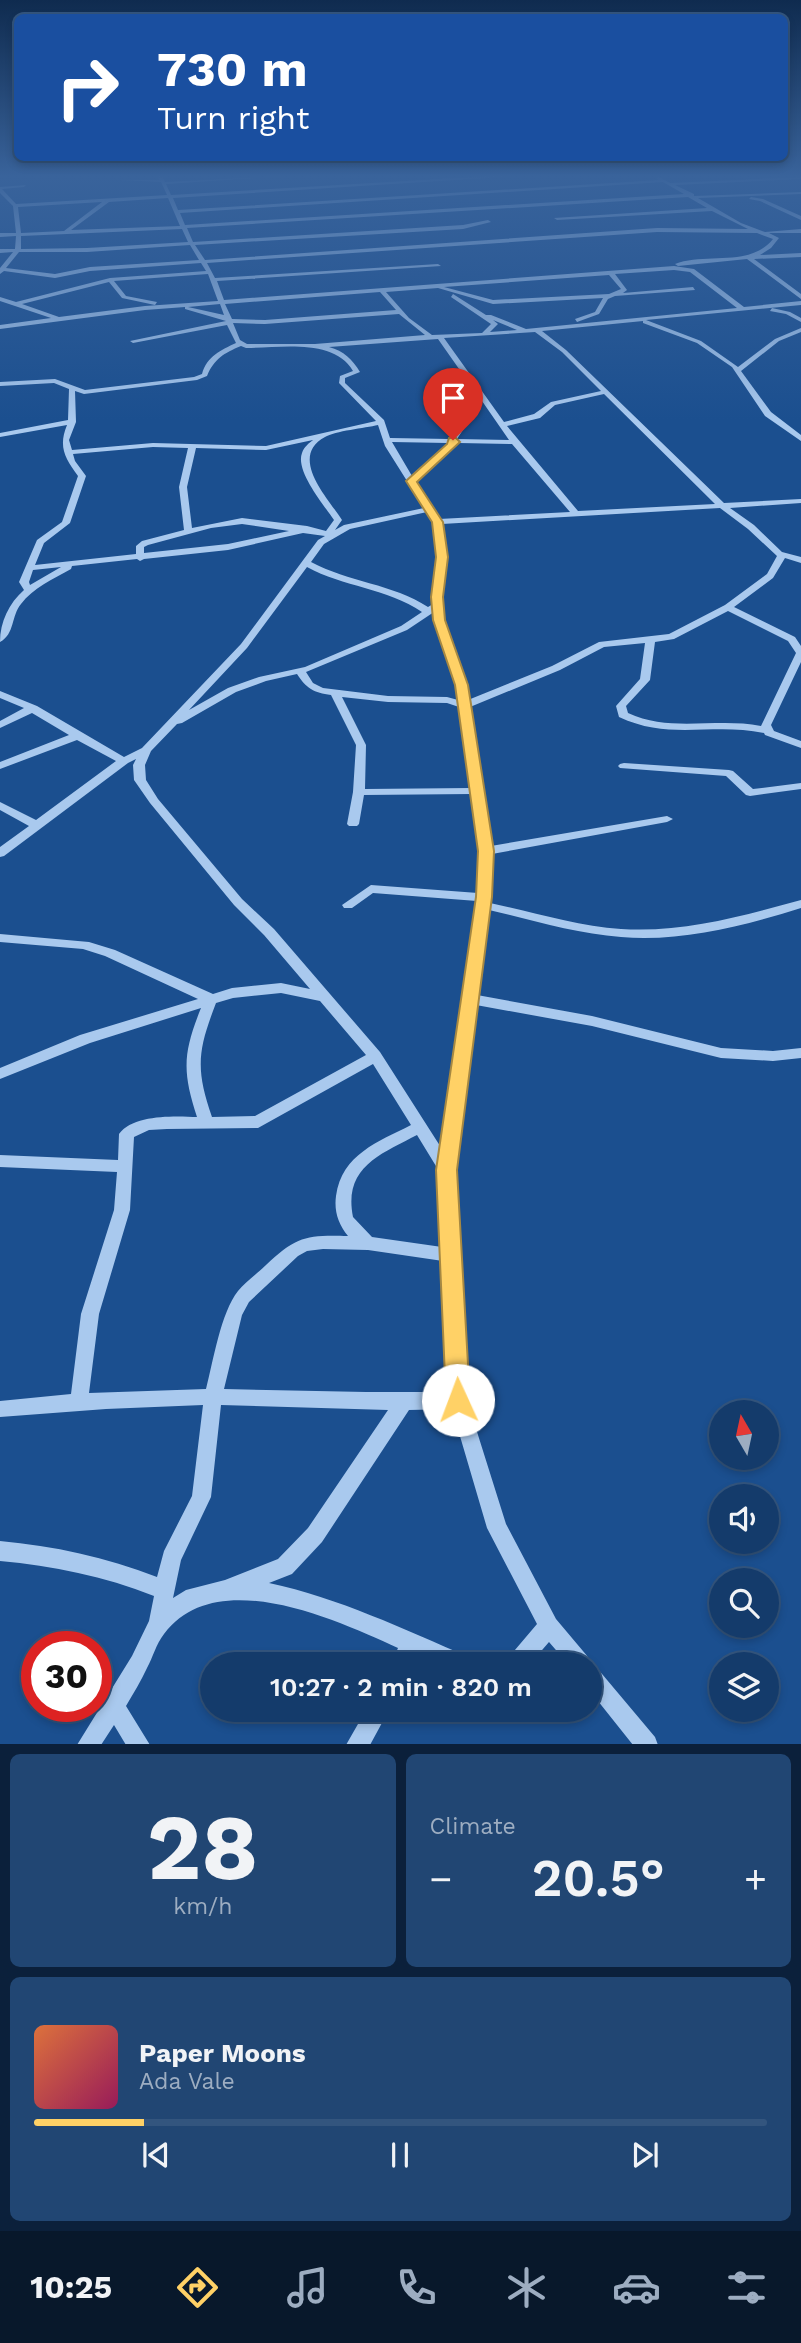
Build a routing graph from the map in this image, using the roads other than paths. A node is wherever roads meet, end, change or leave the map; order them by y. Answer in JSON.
{"nodes":[{"id":1,"x":202,"y":257,"type":"edge"},
{"id":2,"x":263,"y":257,"type":"edge"},
{"id":3,"x":428,"y":257,"type":"edge"},
{"id":4,"x":735,"y":257,"type":"edge"},
{"id":5,"x":751,"y":257,"type":"edge"},
{"id":6,"x":204,"y":261,"type":"junction"},
{"id":7,"x":438,"y":266,"type":"junction"},
{"id":8,"x":1,"y":270,"type":"edge"},
{"id":9,"x":647,"y":270,"type":"junction"},
{"id":10,"x":630,"y":271,"type":"junction"},
{"id":11,"x":210,"y":272,"type":"junction"},
{"id":12,"x":613,"y":274,"type":"junction"},
{"id":13,"x":642,"y":279,"type":"dead end"},
{"id":14,"x":110,"y":280,"type":"junction"},
{"id":15,"x":213,"y":280,"type":"junction"},
{"id":16,"x":457,"y":283,"type":"junction"},
{"id":17,"x":436,"y":286,"type":"junction"},
{"id":18,"x":693,"y":289,"type":"dead end"},
{"id":19,"x":381,"y":290,"type":"junction"},
{"id":20,"x":609,"y":296,"type":"junction"},
{"id":21,"x":801,"y":297,"type":"edge"},
{"id":22,"x":0,"y":299,"type":"edge"},
{"id":23,"x":223,"y":302,"type":"junction"},
{"id":24,"x":510,"y":303,"type":"junction"},
{"id":25,"x":801,"y":303,"type":"edge"},
{"id":26,"x":16,"y":304,"type":"junction"},
{"id":27,"x":171,"y":305,"type":"junction"},
{"id":28,"x":472,"y":307,"type":"junction"},
{"id":29,"x":757,"y":307,"type":"junction"},
{"id":30,"x":743,"y":309,"type":"junction"},
{"id":31,"x":399,"y":312,"type":"junction"},
{"id":32,"x":788,"y":313,"type":"junction"},
{"id":33,"x":801,"y":314,"type":"edge"},
{"id":34,"x":485,"y":315,"type":"junction"},
{"id":35,"x":659,"y":318,"type":"junction"},
{"id":36,"x":59,"y":319,"type":"junction"},
{"id":37,"x":638,"y":320,"type":"junction"},
{"id":38,"x":801,"y":320,"type":"edge"},
{"id":39,"x":231,"y":321,"type":"junction"},
{"id":40,"x":571,"y":324,"type":"junction"},
{"id":41,"x":515,"y":325,"type":"junction"},
{"id":42,"x":0,"y":327,"type":"edge"},
{"id":43,"x":668,"y":329,"type":"junction"},
{"id":44,"x":537,"y":330,"type":"junction"},
{"id":45,"x":801,"y":330,"type":"edge"},
{"id":46,"x":526,"y":331,"type":"junction"},
{"id":47,"x":484,"y":335,"type":"junction"},
{"id":48,"x":430,"y":336,"type":"junction"},
{"id":49,"x":439,"y":336,"type":"junction"},
{"id":50,"x":133,"y":341,"type":"dead end"},
{"id":51,"x":240,"y":344,"type":"junction"},
{"id":52,"x":315,"y":346,"type":"junction"},
{"id":53,"x":738,"y":370,"type":"junction"},
{"id":54,"x":0,"y":384,"type":"edge"},
{"id":55,"x":72,"y":390,"type":"junction"},
{"id":56,"x":605,"y":392,"type":"junction"},
{"id":57,"x":482,"y":396,"type":"junction"},
{"id":58,"x":72,"y":422,"type":"junction"},
{"id":59,"x":381,"y":422,"type":"junction"},
{"id":60,"x":502,"y":425,"type":"junction"},
{"id":61,"x":323,"y":434,"type":"junction"},
{"id":62,"x":0,"y":435,"type":"edge"},
{"id":63,"x":801,"y":439,"type":"edge"},
{"id":64,"x":386,"y":440,"type":"junction"},
{"id":65,"x":453,"y":442,"type":"junction"},
{"id":66,"x":515,"y":442,"type":"junction"},
{"id":67,"x":192,"y":448,"type":"junction"},
{"id":68,"x":266,"y":448,"type":"junction"},
{"id":69,"x":307,"y":449,"type":"junction"},
{"id":70,"x":69,"y":452,"type":"junction"},
{"id":71,"x":411,"y":481,"type":"junction"},
{"id":72,"x":801,"y":501,"type":"edge"},
{"id":73,"x":570,"y":505,"type":"junction"},
{"id":74,"x":722,"y":506,"type":"junction"},
{"id":75,"x":430,"y":509,"type":"junction"},
{"id":76,"x":576,"y":514,"type":"junction"},
{"id":77,"x":335,"y":516,"type":"junction"},
{"id":78,"x":521,"y":518,"type":"junction"},
{"id":79,"x":365,"y":521,"type":"junction"},
{"id":80,"x":437,"y":522,"type":"junction"},
{"id":81,"x":307,"y":529,"type":"junction"},
{"id":82,"x":188,"y":531,"type":"junction"},
{"id":83,"x":329,"y":534,"type":"junction"},
{"id":84,"x":35,"y":556,"type":"junction"},
{"id":85,"x":782,"y":556,"type":"junction"},
{"id":86,"x":140,"y":558,"type":"junction"},
{"id":87,"x":801,"y":560,"type":"edge"},
{"id":88,"x":85,"y":561,"type":"junction"},
{"id":89,"x":306,"y":563,"type":"junction"},
{"id":90,"x":72,"y":565,"type":"junction"},
{"id":91,"x":30,"y":568,"type":"junction"},
{"id":92,"x":29,"y":592,"type":"junction"},
{"id":93,"x":728,"y":607,"type":"junction"},
{"id":94,"x":433,"y":609,"type":"junction"},
{"id":95,"x":0,"y":639,"type":"edge"},
{"id":96,"x":650,"y":639,"type":"junction"},
{"id":97,"x":801,"y":653,"type":"edge"},
{"id":98,"x":300,"y":671,"type":"junction"},
{"id":99,"x":335,"y":693,"type":"junction"},
{"id":100,"x":0,"y":694,"type":"edge"},
{"id":101,"x":465,"y":705,"type":"junction"},
{"id":102,"x":33,"y":708,"type":"junction"},
{"id":103,"x":0,"y":725,"type":"edge"},
{"id":104,"x":168,"y":726,"type":"junction"},
{"id":105,"x":766,"y":730,"type":"junction"},
{"id":106,"x":76,"y":736,"type":"junction"},
{"id":107,"x":801,"y":745,"type":"edge"},
{"id":108,"x":146,"y":750,"type":"junction"},
{"id":109,"x":124,"y":761,"type":"junction"},
{"id":110,"x":0,"y":766,"type":"edge"},
{"id":111,"x":624,"y":766,"type":"dead end"},
{"id":112,"x":801,"y":786,"type":"edge"},
{"id":113,"x":477,"y":791,"type":"junction"},
{"id":114,"x":359,"y":792,"type":"junction"},
{"id":115,"x":0,"y":805,"type":"edge"},
{"id":116,"x":667,"y":819,"type":"dead end"},
{"id":117,"x":353,"y":824,"type":"dead end"},
{"id":118,"x":36,"y":825,"type":"junction"},
{"id":119,"x":486,"y":851,"type":"junction"},
{"id":120,"x":0,"y":853,"type":"edge"},
{"id":121,"x":483,"y":901,"type":"junction"},
{"id":122,"x":801,"y":904,"type":"edge"},
{"id":123,"x":348,"y":905,"type":"dead end"},
{"id":124,"x":0,"y":938,"type":"edge"},
{"id":125,"x":326,"y":997,"type":"junction"},
{"id":126,"x":211,"y":999,"type":"junction"},
{"id":127,"x":471,"y":999,"type":"junction"},
{"id":128,"x":801,"y":1053,"type":"edge"},
{"id":129,"x":375,"y":1056,"type":"junction"},
{"id":130,"x":0,"y":1074,"type":"edge"},
{"id":131,"x":207,"y":1124,"type":"junction"},
{"id":132,"x":418,"y":1128,"type":"junction"},
{"id":133,"x":0,"y":1161,"type":"edge"},
{"id":134,"x":126,"y":1166,"type":"junction"},
{"id":135,"x":447,"y":1170,"type":"junction"},
{"id":136,"x":368,"y":1243,"type":"junction"},
{"id":137,"x":452,"y":1255,"type":"junction"},
{"id":138,"x":213,"y":1397,"type":"junction"},
{"id":139,"x":458,"y":1400,"type":"junction"},
{"id":140,"x":79,"y":1401,"type":"junction"},
{"id":141,"x":403,"y":1403,"type":"junction"},
{"id":142,"x":0,"y":1409,"type":"edge"},
{"id":143,"x":0,"y":1550,"type":"edge"},
{"id":144,"x":226,"y":1588,"type":"junction"},
{"id":145,"x":164,"y":1590,"type":"junction"},
{"id":146,"x":158,"y":1625,"type":"junction"},
{"id":147,"x":550,"y":1626,"type":"junction"},
{"id":148,"x":403,"y":1652,"type":"edge"},
{"id":149,"x":527,"y":1652,"type":"edge"},
{"id":150,"x":571,"y":1652,"type":"edge"},
{"id":151,"x":602,"y":1689,"type":"edge"},
{"id":152,"x":114,"y":1707,"type":"junction"},
{"id":153,"x":371,"y":1722,"type":"edge"},
{"id":154,"x":89,"y":1744,"type":"edge"},
{"id":155,"x":138,"y":1744,"type":"edge"},
{"id":156,"x":358,"y":1744,"type":"edge"},
{"id":157,"x":647,"y":1744,"type":"edge"}],
"edges":[{"from":1,"to":6,"type":"street"},
{"from":2,"to":6,"type":"street"},
{"from":3,"to":7,"type":"street"},
{"from":4,"to":9,"type":"street"},
{"from":5,"to":21,"type":"street"},
{"from":6,"to":8,"type":"street"},
{"from":6,"to":11,"type":"street"},
{"from":7,"to":15,"type":"street"},
{"from":7,"to":16,"type":"street"},
{"from":9,"to":10,"type":"street"},
{"from":9,"to":30,"type":"street"},
{"from":10,"to":12,"type":"street"},
{"from":10,"to":13,"type":"street"},
{"from":11,"to":14,"type":"street"},
{"from":11,"to":15,"type":"street"},
{"from":12,"to":16,"type":"street"},
{"from":12,"to":20,"type":"street"},
{"from":14,"to":26,"type":"street"},
{"from":14,"to":27,"type":"street"},
{"from":15,"to":23,"type":"street"},
{"from":16,"to":17,"type":"street"},
{"from":17,"to":19,"type":"street"},
{"from":17,"to":24,"type":"street"},
{"from":17,"to":28,"type":"street"},
{"from":18,"to":20,"type":"street"},
{"from":19,"to":23,"type":"street"},
{"from":19,"to":31,"type":"street"},
{"from":20,"to":24,"type":"street"},
{"from":20,"to":40,"type":"street"},
{"from":22,"to":26,"type":"street"},
{"from":23,"to":27,"type":"street"},
{"from":23,"to":39,"type":"street"},
{"from":24,"to":28,"type":"street"},
{"from":25,"to":29,"type":"street"},
{"from":26,"to":36,"type":"street"},
{"from":27,"to":36,"type":"street"},
{"from":27,"to":39,"type":"street"},
{"from":28,"to":34,"type":"street"},
{"from":29,"to":30,"type":"street"},
{"from":29,"to":32,"type":"street"},
{"from":30,"to":35,"type":"street"},
{"from":31,"to":39,"type":"street"},
{"from":31,"to":48,"type":"street"},
{"from":32,"to":33,"type":"street"},
{"from":32,"to":38,"type":"street"},
{"from":34,"to":41,"type":"street"},
{"from":34,"to":47,"type":"street"},
{"from":35,"to":37,"type":"street"},
{"from":35,"to":43,"type":"street"},
{"from":36,"to":42,"type":"street"},
{"from":37,"to":40,"type":"street"},
{"from":37,"to":43,"type":"street"},
{"from":39,"to":50,"type":"street"},
{"from":39,"to":51,"type":"street"},
{"from":40,"to":41,"type":"street"},
{"from":40,"to":44,"type":"street"},
{"from":41,"to":46,"type":"street"},
{"from":43,"to":53,"type":"street"},
{"from":44,"to":46,"type":"street"},
{"from":44,"to":56,"type":"street"},
{"from":45,"to":53,"type":"street"},
{"from":46,"to":47,"type":"street"},
{"from":47,"to":49,"type":"street"},
{"from":48,"to":49,"type":"street"},
{"from":48,"to":52,"type":"street"},
{"from":49,"to":57,"type":"street"},
{"from":51,"to":52,"type":"street"},
{"from":51,"to":55,"type":"street"},
{"from":52,"to":59,"type":"street"},
{"from":53,"to":63,"type":"street"},
{"from":54,"to":55,"type":"street"},
{"from":55,"to":58,"type":"street"},
{"from":56,"to":60,"type":"street"},
{"from":56,"to":74,"type":"street"},
{"from":57,"to":60,"type":"street"},
{"from":57,"to":65,"type":"street"},
{"from":58,"to":62,"type":"street"},
{"from":58,"to":70,"type":"street"},
{"from":59,"to":61,"type":"street"},
{"from":59,"to":64,"type":"street"},
{"from":60,"to":66,"type":"street"},
{"from":61,"to":68,"type":"street"},
{"from":61,"to":69,"type":"street"},
{"from":64,"to":65,"type":"street"},
{"from":64,"to":71,"type":"street"},
{"from":65,"to":66,"type":"street"},
{"from":65,"to":71,"type":"street"},
{"from":66,"to":73,"type":"street"},
{"from":67,"to":68,"type":"street"},
{"from":67,"to":70,"type":"street"},
{"from":67,"to":82,"type":"street"},
{"from":68,"to":69,"type":"street"},
{"from":69,"to":77,"type":"street"},
{"from":70,"to":84,"type":"street"},
{"from":71,"to":75,"type":"street"},
{"from":72,"to":74,"type":"street"},
{"from":73,"to":76,"type":"street"},
{"from":73,"to":78,"type":"street"},
{"from":74,"to":76,"type":"street"},
{"from":74,"to":85,"type":"street"},
{"from":75,"to":79,"type":"street"},
{"from":75,"to":80,"type":"street"},
{"from":76,"to":78,"type":"street"},
{"from":77,"to":79,"type":"street"},
{"from":77,"to":83,"type":"street"},
{"from":78,"to":80,"type":"street"},
{"from":79,"to":83,"type":"street"},
{"from":80,"to":94,"type":"street"},
{"from":81,"to":82,"type":"street"},
{"from":81,"to":83,"type":"street"},
{"from":81,"to":86,"type":"street"},
{"from":82,"to":86,"type":"street"},
{"from":83,"to":89,"type":"street"},
{"from":84,"to":88,"type":"street"},
{"from":84,"to":91,"type":"street"},
{"from":85,"to":87,"type":"street"},
{"from":85,"to":93,"type":"street"},
{"from":86,"to":88,"type":"street"},
{"from":88,"to":90,"type":"street"},
{"from":89,"to":94,"type":"street"},
{"from":89,"to":104,"type":"street"},
{"from":90,"to":91,"type":"street"},
{"from":90,"to":92,"type":"street"},
{"from":91,"to":92,"type":"street"},
{"from":92,"to":95,"type":"street"},
{"from":93,"to":96,"type":"street"},
{"from":93,"to":97,"type":"street"},
{"from":94,"to":98,"type":"street"},
{"from":94,"to":101,"type":"street"},
{"from":96,"to":101,"type":"street"},
{"from":96,"to":105,"type":"street"},
{"from":97,"to":105,"type":"street"},
{"from":98,"to":99,"type":"street"},
{"from":98,"to":104,"type":"street"},
{"from":99,"to":101,"type":"street"},
{"from":99,"to":114,"type":"street"},
{"from":100,"to":102,"type":"street"},
{"from":101,"to":113,"type":"street"},
{"from":102,"to":103,"type":"street"},
{"from":102,"to":106,"type":"street"},
{"from":104,"to":108,"type":"street"},
{"from":105,"to":107,"type":"street"},
{"from":106,"to":109,"type":"street"},
{"from":106,"to":110,"type":"street"},
{"from":108,"to":109,"type":"street"},
{"from":108,"to":125,"type":"street"},
{"from":109,"to":118,"type":"street"},
{"from":111,"to":112,"type":"street"},
{"from":113,"to":114,"type":"street"},
{"from":113,"to":119,"type":"street"},
{"from":114,"to":117,"type":"street"},
{"from":115,"to":118,"type":"street"},
{"from":116,"to":119,"type":"street"},
{"from":118,"to":120,"type":"street"},
{"from":119,"to":121,"type":"street"},
{"from":121,"to":122,"type":"street"},
{"from":121,"to":123,"type":"street"},
{"from":121,"to":127,"type":"street"},
{"from":124,"to":126,"type":"street"},
{"from":125,"to":126,"type":"street"},
{"from":125,"to":129,"type":"street"},
{"from":126,"to":130,"type":"street"},
{"from":126,"to":131,"type":"street"},
{"from":127,"to":128,"type":"street"},
{"from":127,"to":135,"type":"street"},
{"from":129,"to":131,"type":"street"},
{"from":129,"to":132,"type":"street"},
{"from":131,"to":134,"type":"street"},
{"from":132,"to":135,"type":"street"},
{"from":132,"to":136,"type":"street"},
{"from":133,"to":134,"type":"street"},
{"from":134,"to":140,"type":"street"},
{"from":135,"to":137,"type":"street"},
{"from":136,"to":137,"type":"street"},
{"from":136,"to":138,"type":"street"},
{"from":137,"to":139,"type":"street"},
{"from":138,"to":140,"type":"street"},
{"from":138,"to":141,"type":"street"},
{"from":138,"to":145,"type":"street"},
{"from":139,"to":141,"type":"street"},
{"from":139,"to":147,"type":"street"},
{"from":140,"to":142,"type":"street"},
{"from":141,"to":144,"type":"street"},
{"from":143,"to":145,"type":"street"},
{"from":144,"to":146,"type":"street"},
{"from":144,"to":148,"type":"street"},
{"from":145,"to":146,"type":"street"},
{"from":146,"to":152,"type":"street"},
{"from":147,"to":149,"type":"street"},
{"from":147,"to":150,"type":"street"},
{"from":151,"to":157,"type":"street"},
{"from":152,"to":154,"type":"street"},
{"from":152,"to":155,"type":"street"},
{"from":153,"to":156,"type":"street"}]}
